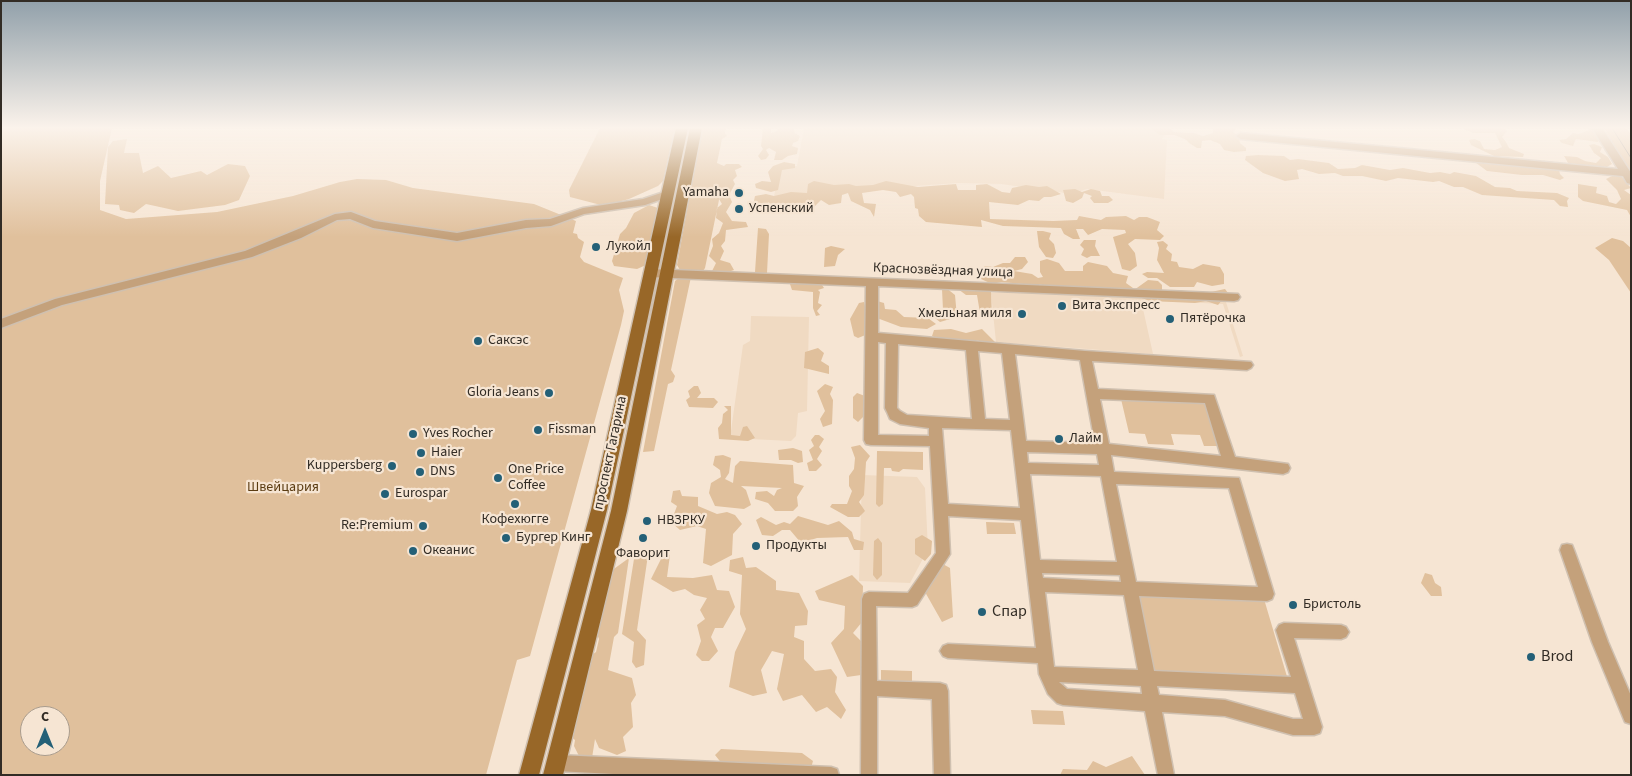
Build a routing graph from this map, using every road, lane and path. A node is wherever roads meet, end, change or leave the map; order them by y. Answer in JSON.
{"nodes":[{"id":1,"x":674,"y":164,"type":"edge"},
{"id":2,"x":687,"y":164,"type":"edge"},
{"id":3,"x":1507,"y":164,"type":"edge"},
{"id":4,"x":1620,"y":164,"type":"edge"},
{"id":5,"x":1628,"y":177,"type":"edge"},
{"id":6,"x":667,"y":194,"type":"junction"},
{"id":7,"x":658,"y":273,"type":"junction"},
{"id":8,"x":872,"y":283,"type":"junction"},
{"id":9,"x":1234,"y":297,"type":"dead end"},
{"id":10,"x":1,"y":324,"type":"edge"},
{"id":11,"x":872,"y":337,"type":"junction"},
{"id":12,"x":892,"y":339,"type":"junction"},
{"id":13,"x":972,"y":346,"type":"junction"},
{"id":14,"x":1008,"y":349,"type":"junction"},
{"id":15,"x":1085,"y":356,"type":"junction"},
{"id":16,"x":1247,"y":365,"type":"dead end"},
{"id":17,"x":1092,"y":394,"type":"junction"},
{"id":18,"x":934,"y":423,"type":"junction"},
{"id":19,"x":979,"y":424,"type":"junction"},
{"id":20,"x":1017,"y":425,"type":"junction"},
{"id":21,"x":936,"y":441,"type":"junction"},
{"id":22,"x":1020,"y":446,"type":"junction"},
{"id":23,"x":1103,"y":449,"type":"junction"},
{"id":24,"x":1230,"y":463,"type":"junction"},
{"id":25,"x":1022,"y":468,"type":"junction"},
{"id":26,"x":1283,"y":468,"type":"dead end"},
{"id":27,"x":1108,"y":474,"type":"junction"},
{"id":28,"x":942,"y":510,"type":"junction"},
{"id":29,"x":1028,"y":514,"type":"junction"},
{"id":30,"x":1567,"y":550,"type":"dead end"},
{"id":31,"x":1034,"y":566,"type":"junction"},
{"id":32,"x":1126,"y":569,"type":"junction"},
{"id":33,"x":1036,"y":585,"type":"junction"},
{"id":34,"x":1130,"y":589,"type":"junction"},
{"id":35,"x":1341,"y":632,"type":"dead end"},
{"id":36,"x":948,"y":651,"type":"dead end"},
{"id":37,"x":1045,"y":656,"type":"junction"},
{"id":38,"x":1047,"y":674,"type":"junction"},
{"id":39,"x":1147,"y":678,"type":"junction"},
{"id":40,"x":1301,"y":685,"type":"junction"},
{"id":41,"x":868,"y":688,"type":"junction"},
{"id":42,"x":1152,"y":703,"type":"junction"},
{"id":43,"x":1631,"y":716,"type":"edge"},
{"id":44,"x":554,"y":769,"type":"edge"},
{"id":45,"x":529,"y":775,"type":"edge"},
{"id":46,"x":831,"y":775,"type":"edge"},
{"id":47,"x":869,"y":775,"type":"edge"},
{"id":48,"x":942,"y":775,"type":"edge"},
{"id":49,"x":1166,"y":775,"type":"edge"}],
"edges":[{"from":1,"to":6,"type":"main road","name":"проспект Гагарина"},
{"from":2,"to":7,"type":"main road","name":"проспект Гагарина"},
{"from":3,"to":5,"type":"street"},
{"from":4,"to":5,"type":"street"},
{"from":6,"to":7,"type":"main road","name":"проспект Гагарина"},
{"from":6,"to":10,"type":"street"},
{"from":7,"to":8,"type":"street","name":"Краснозвёздная улица"},
{"from":7,"to":44,"type":"main road","name":"проспект Гагарина"},
{"from":7,"to":45,"type":"main road","name":"проспект Гагарина"},
{"from":8,"to":9,"type":"street","name":"Краснозвёздная улица"},
{"from":8,"to":11,"type":"street"},
{"from":11,"to":12,"type":"street"},
{"from":11,"to":21,"type":"street"},
{"from":12,"to":13,"type":"street"},
{"from":12,"to":18,"type":"street"},
{"from":13,"to":14,"type":"street"},
{"from":13,"to":19,"type":"street"},
{"from":14,"to":15,"type":"street"},
{"from":14,"to":20,"type":"street"},
{"from":15,"to":16,"type":"street"},
{"from":15,"to":17,"type":"street"},
{"from":17,"to":23,"type":"street"},
{"from":17,"to":24,"type":"street"},
{"from":18,"to":19,"type":"street"},
{"from":18,"to":21,"type":"street"},
{"from":19,"to":20,"type":"street"},
{"from":20,"to":22,"type":"street"},
{"from":21,"to":28,"type":"street"},
{"from":22,"to":23,"type":"street"},
{"from":22,"to":25,"type":"street"},
{"from":23,"to":24,"type":"street"},
{"from":23,"to":27,"type":"street"},
{"from":24,"to":26,"type":"street"},
{"from":25,"to":27,"type":"street"},
{"from":25,"to":29,"type":"street"},
{"from":27,"to":32,"type":"street"},
{"from":27,"to":34,"type":"street"},
{"from":28,"to":29,"type":"street"},
{"from":28,"to":41,"type":"street"},
{"from":29,"to":31,"type":"street"},
{"from":30,"to":43,"type":"street"},
{"from":31,"to":32,"type":"street"},
{"from":31,"to":33,"type":"street"},
{"from":32,"to":34,"type":"street"},
{"from":33,"to":34,"type":"street"},
{"from":33,"to":37,"type":"street"},
{"from":34,"to":39,"type":"street"},
{"from":35,"to":40,"type":"street"},
{"from":36,"to":37,"type":"street"},
{"from":37,"to":38,"type":"street"},
{"from":38,"to":39,"type":"street"},
{"from":38,"to":42,"type":"street"},
{"from":39,"to":40,"type":"street"},
{"from":39,"to":42,"type":"street"},
{"from":40,"to":42,"type":"street"},
{"from":41,"to":47,"type":"street"},
{"from":41,"to":48,"type":"street"},
{"from":42,"to":49,"type":"street"},
{"from":44,"to":46,"type":"street"}]}
